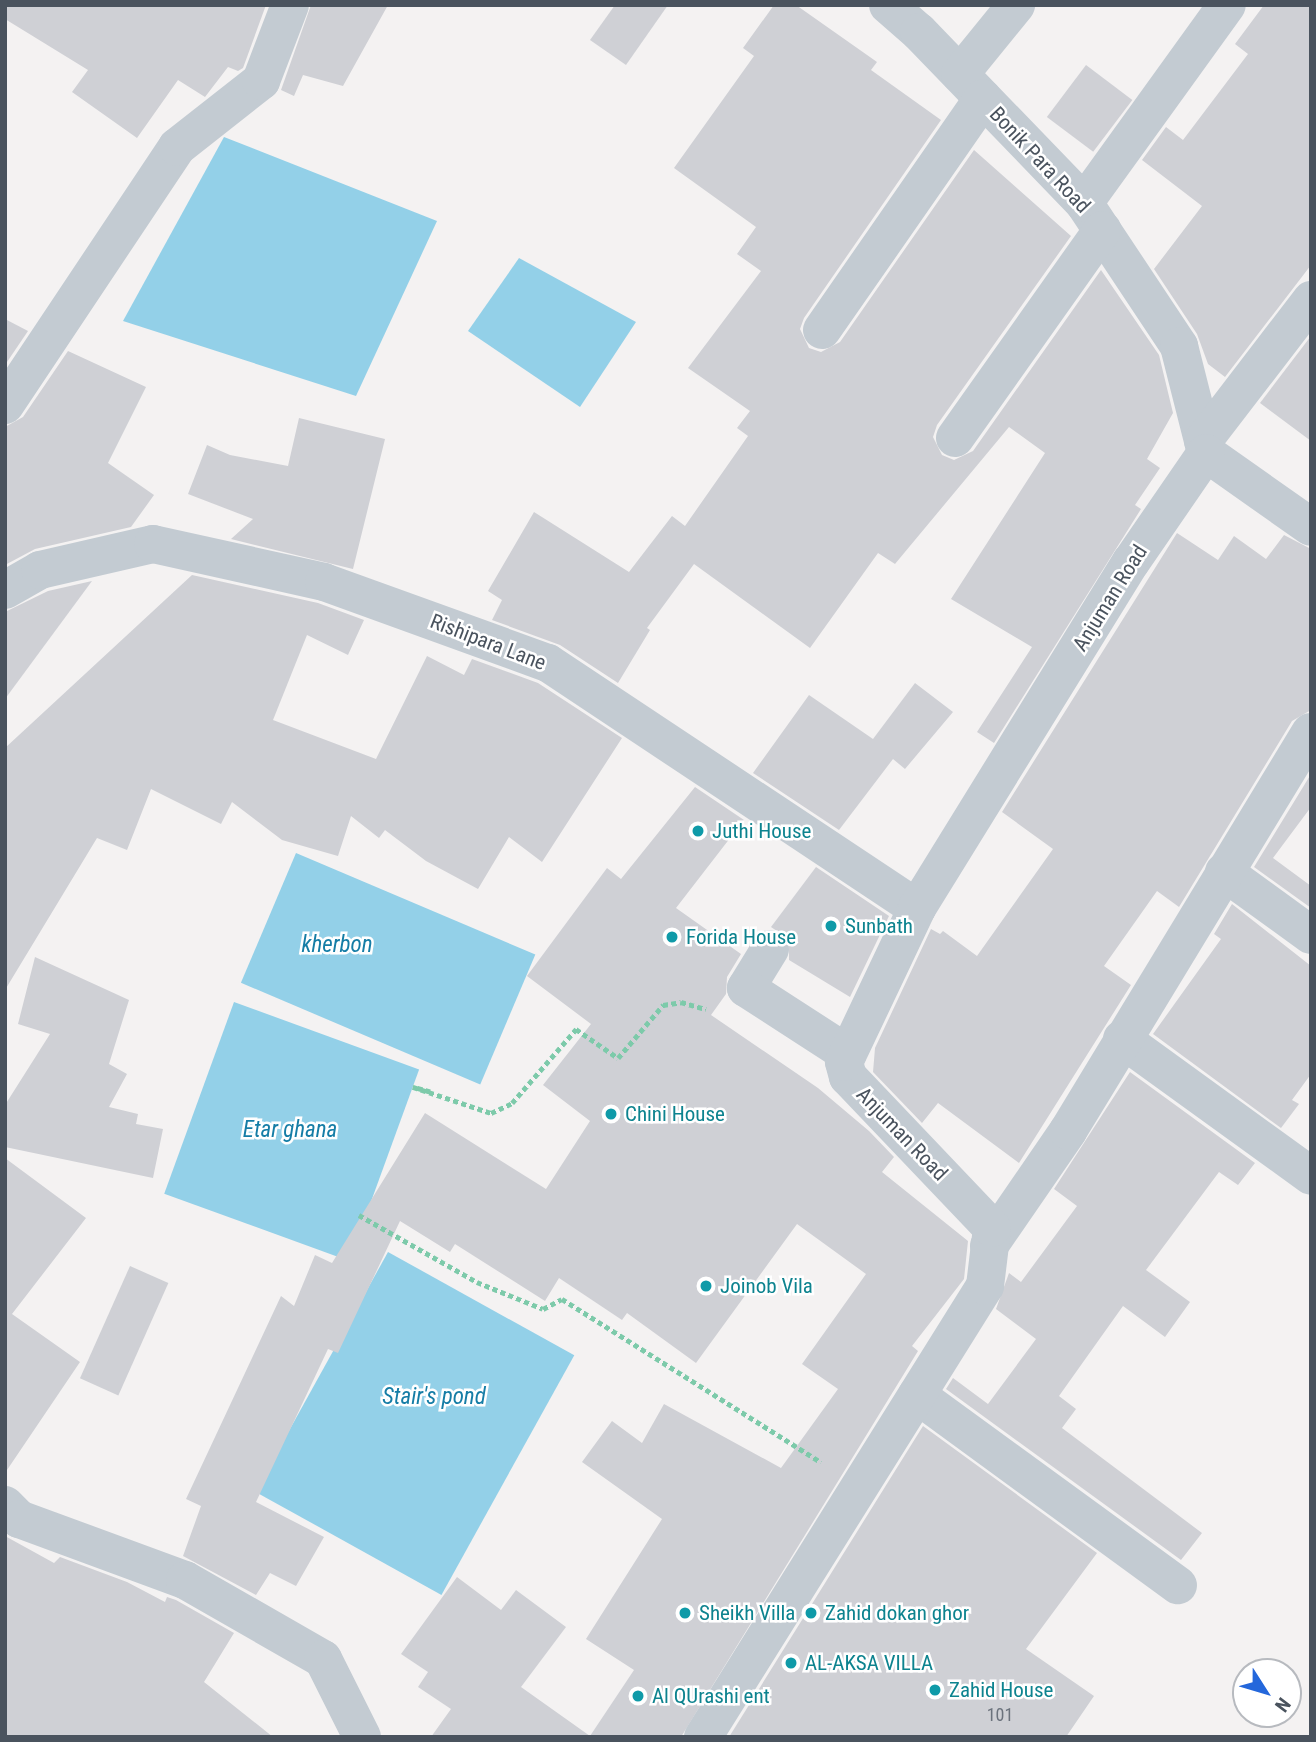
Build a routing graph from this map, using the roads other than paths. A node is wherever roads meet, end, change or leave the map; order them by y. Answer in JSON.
{"nodes":[{"id":1,"x":290,"y":5,"type":"edge"},
{"id":2,"x":888,"y":5,"type":"edge"},
{"id":3,"x":1016,"y":5,"type":"edge"},
{"id":4,"x":1227,"y":5,"type":"edge"},
{"id":5,"x":971,"y":86,"type":"junction"},
{"id":6,"x":1093,"y":217,"type":"junction"},
{"id":7,"x":1311,"y":300,"type":"edge"},
{"id":8,"x":822,"y":330,"type":"dead end"},
{"id":9,"x":5,"y":405,"type":"edge"},
{"id":10,"x":955,"y":438,"type":"dead end"},
{"id":11,"x":1204,"y":447,"type":"junction"},
{"id":12,"x":1311,"y":527,"type":"edge"},
{"id":13,"x":5,"y":590,"type":"edge"},
{"id":14,"x":1311,"y":732,"type":"edge"},
{"id":15,"x":1224,"y":872,"type":"junction"},
{"id":16,"x":917,"y":908,"type":"junction"},
{"id":17,"x":1311,"y":935,"type":"edge"},
{"id":18,"x":770,"y":949,"type":"dead end"},
{"id":19,"x":1122,"y":1039,"type":"junction"},
{"id":20,"x":848,"y":1054,"type":"junction"},
{"id":21,"x":1311,"y":1176,"type":"edge"},
{"id":22,"x":989,"y":1246,"type":"junction"},
{"id":23,"x":917,"y":1395,"type":"junction"},
{"id":24,"x":5,"y":1505,"type":"edge"},
{"id":25,"x":1178,"y":1585,"type":"dead end"},
{"id":26,"x":354,"y":1732,"type":"edge"},
{"id":27,"x":703,"y":1737,"type":"edge"}],
"edges":[{"from":1,"to":9,"type":"street"},
{"from":2,"to":5,"type":"street","name":"Bonik Para Road"},
{"from":3,"to":5,"type":"street"},
{"from":4,"to":6,"type":"street"},
{"from":5,"to":6,"type":"street","name":"Bonik Para Road"},
{"from":5,"to":8,"type":"street"},
{"from":6,"to":10,"type":"street"},
{"from":6,"to":11,"type":"street","name":"Bonik Para Road"},
{"from":7,"to":11,"type":"street","name":"Anjuman Road"},
{"from":11,"to":12,"type":"street"},
{"from":11,"to":16,"type":"street","name":"Anjuman Road"},
{"from":13,"to":16,"type":"street","name":"Rishipara Lane"},
{"from":14,"to":15,"type":"street"},
{"from":15,"to":17,"type":"street"},
{"from":15,"to":19,"type":"street"},
{"from":16,"to":20,"type":"street","name":"Anjuman Road"},
{"from":18,"to":20,"type":"street"},
{"from":19,"to":21,"type":"street"},
{"from":19,"to":22,"type":"street"},
{"from":20,"to":22,"type":"street","name":"Anjuman Road"},
{"from":22,"to":23,"type":"street","name":"Anjuman Road"},
{"from":23,"to":25,"type":"street"},
{"from":23,"to":27,"type":"street","name":"Anjuman Road"},
{"from":24,"to":26,"type":"street"}]}
